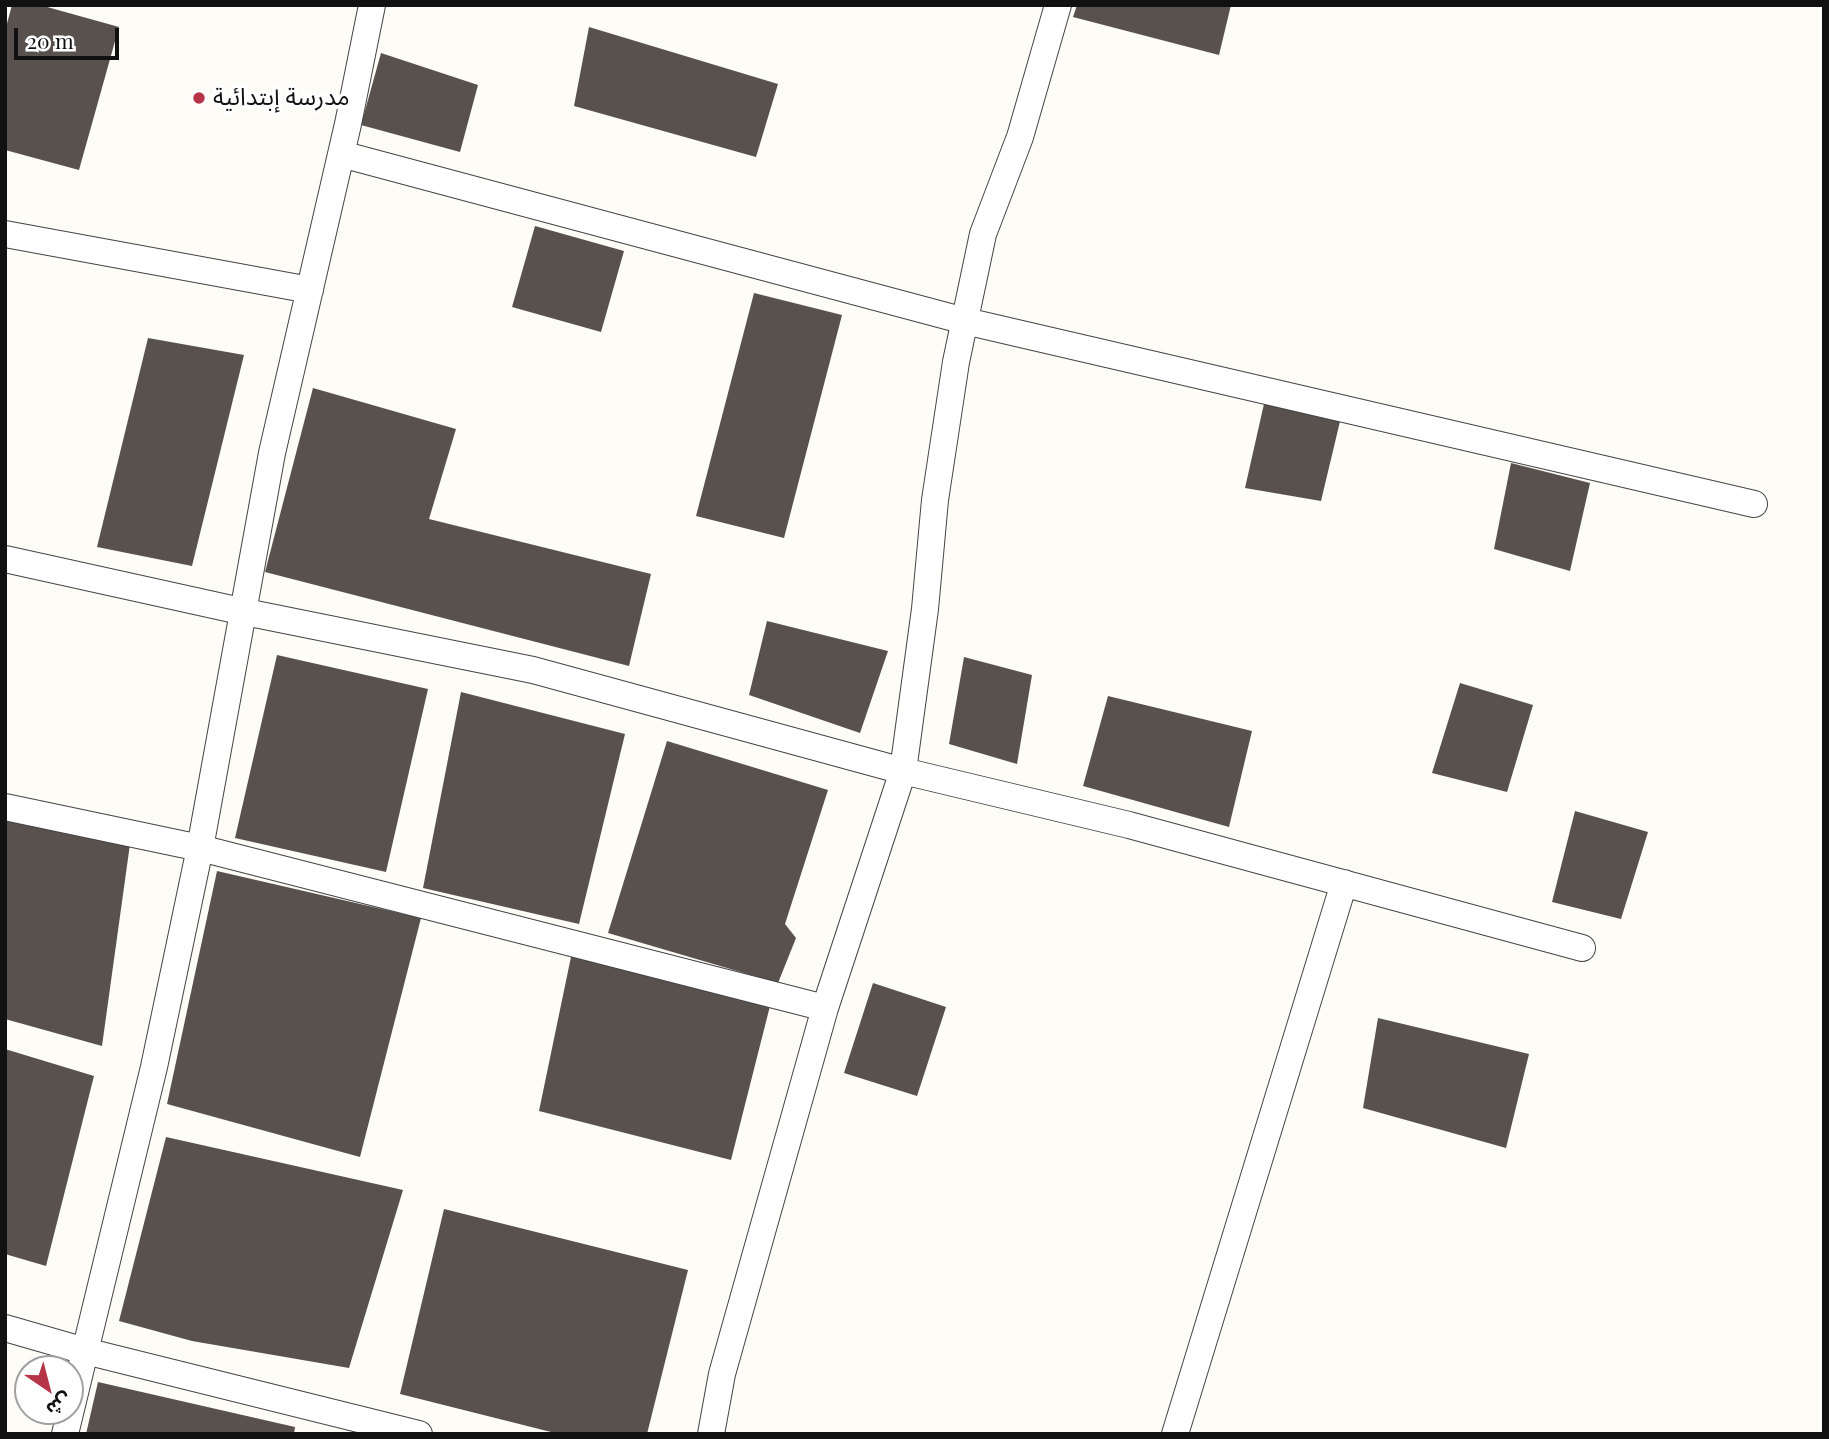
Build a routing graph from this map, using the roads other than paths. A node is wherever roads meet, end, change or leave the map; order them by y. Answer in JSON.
{"nodes":[{"id":1,"x":372,"y":5,"type":"edge"},
{"id":2,"x":1058,"y":5,"type":"edge"},
{"id":3,"x":341,"y":154,"type":"junction"},
{"id":4,"x":5,"y":234,"type":"edge"},
{"id":5,"x":310,"y":290,"type":"junction"},
{"id":6,"x":965,"y":321,"type":"junction"},
{"id":7,"x":1754,"y":505,"type":"dead end"},
{"id":8,"x":5,"y":559,"type":"edge"},
{"id":9,"x":245,"y":612,"type":"junction"},
{"id":10,"x":903,"y":771,"type":"junction"},
{"id":11,"x":5,"y":807,"type":"edge"},
{"id":12,"x":200,"y":848,"type":"junction"},
{"id":13,"x":1344,"y":883,"type":"junction"},
{"id":14,"x":1582,"y":948,"type":"dead end"},
{"id":15,"x":825,"y":1008,"type":"junction"},
{"id":16,"x":5,"y":1328,"type":"edge"},
{"id":17,"x":85,"y":1351,"type":"junction"},
{"id":18,"x":65,"y":1434,"type":"edge"},
{"id":19,"x":419,"y":1434,"type":"edge"},
{"id":20,"x":711,"y":1434,"type":"edge"},
{"id":21,"x":1174,"y":1434,"type":"edge"}],
"edges":[{"from":1,"to":3,"type":"street"},
{"from":2,"to":6,"type":"street"},
{"from":3,"to":5,"type":"street"},
{"from":3,"to":6,"type":"street"},
{"from":4,"to":5,"type":"street"},
{"from":5,"to":9,"type":"street"},
{"from":6,"to":7,"type":"street"},
{"from":6,"to":10,"type":"street"},
{"from":8,"to":9,"type":"street"},
{"from":9,"to":10,"type":"street"},
{"from":9,"to":12,"type":"street"},
{"from":10,"to":13,"type":"street"},
{"from":10,"to":15,"type":"street"},
{"from":11,"to":12,"type":"street"},
{"from":12,"to":15,"type":"street"},
{"from":12,"to":17,"type":"street"},
{"from":13,"to":14,"type":"street"},
{"from":13,"to":21,"type":"street"},
{"from":15,"to":20,"type":"street"},
{"from":16,"to":17,"type":"street"},
{"from":17,"to":18,"type":"street"},
{"from":17,"to":19,"type":"street"}]}
